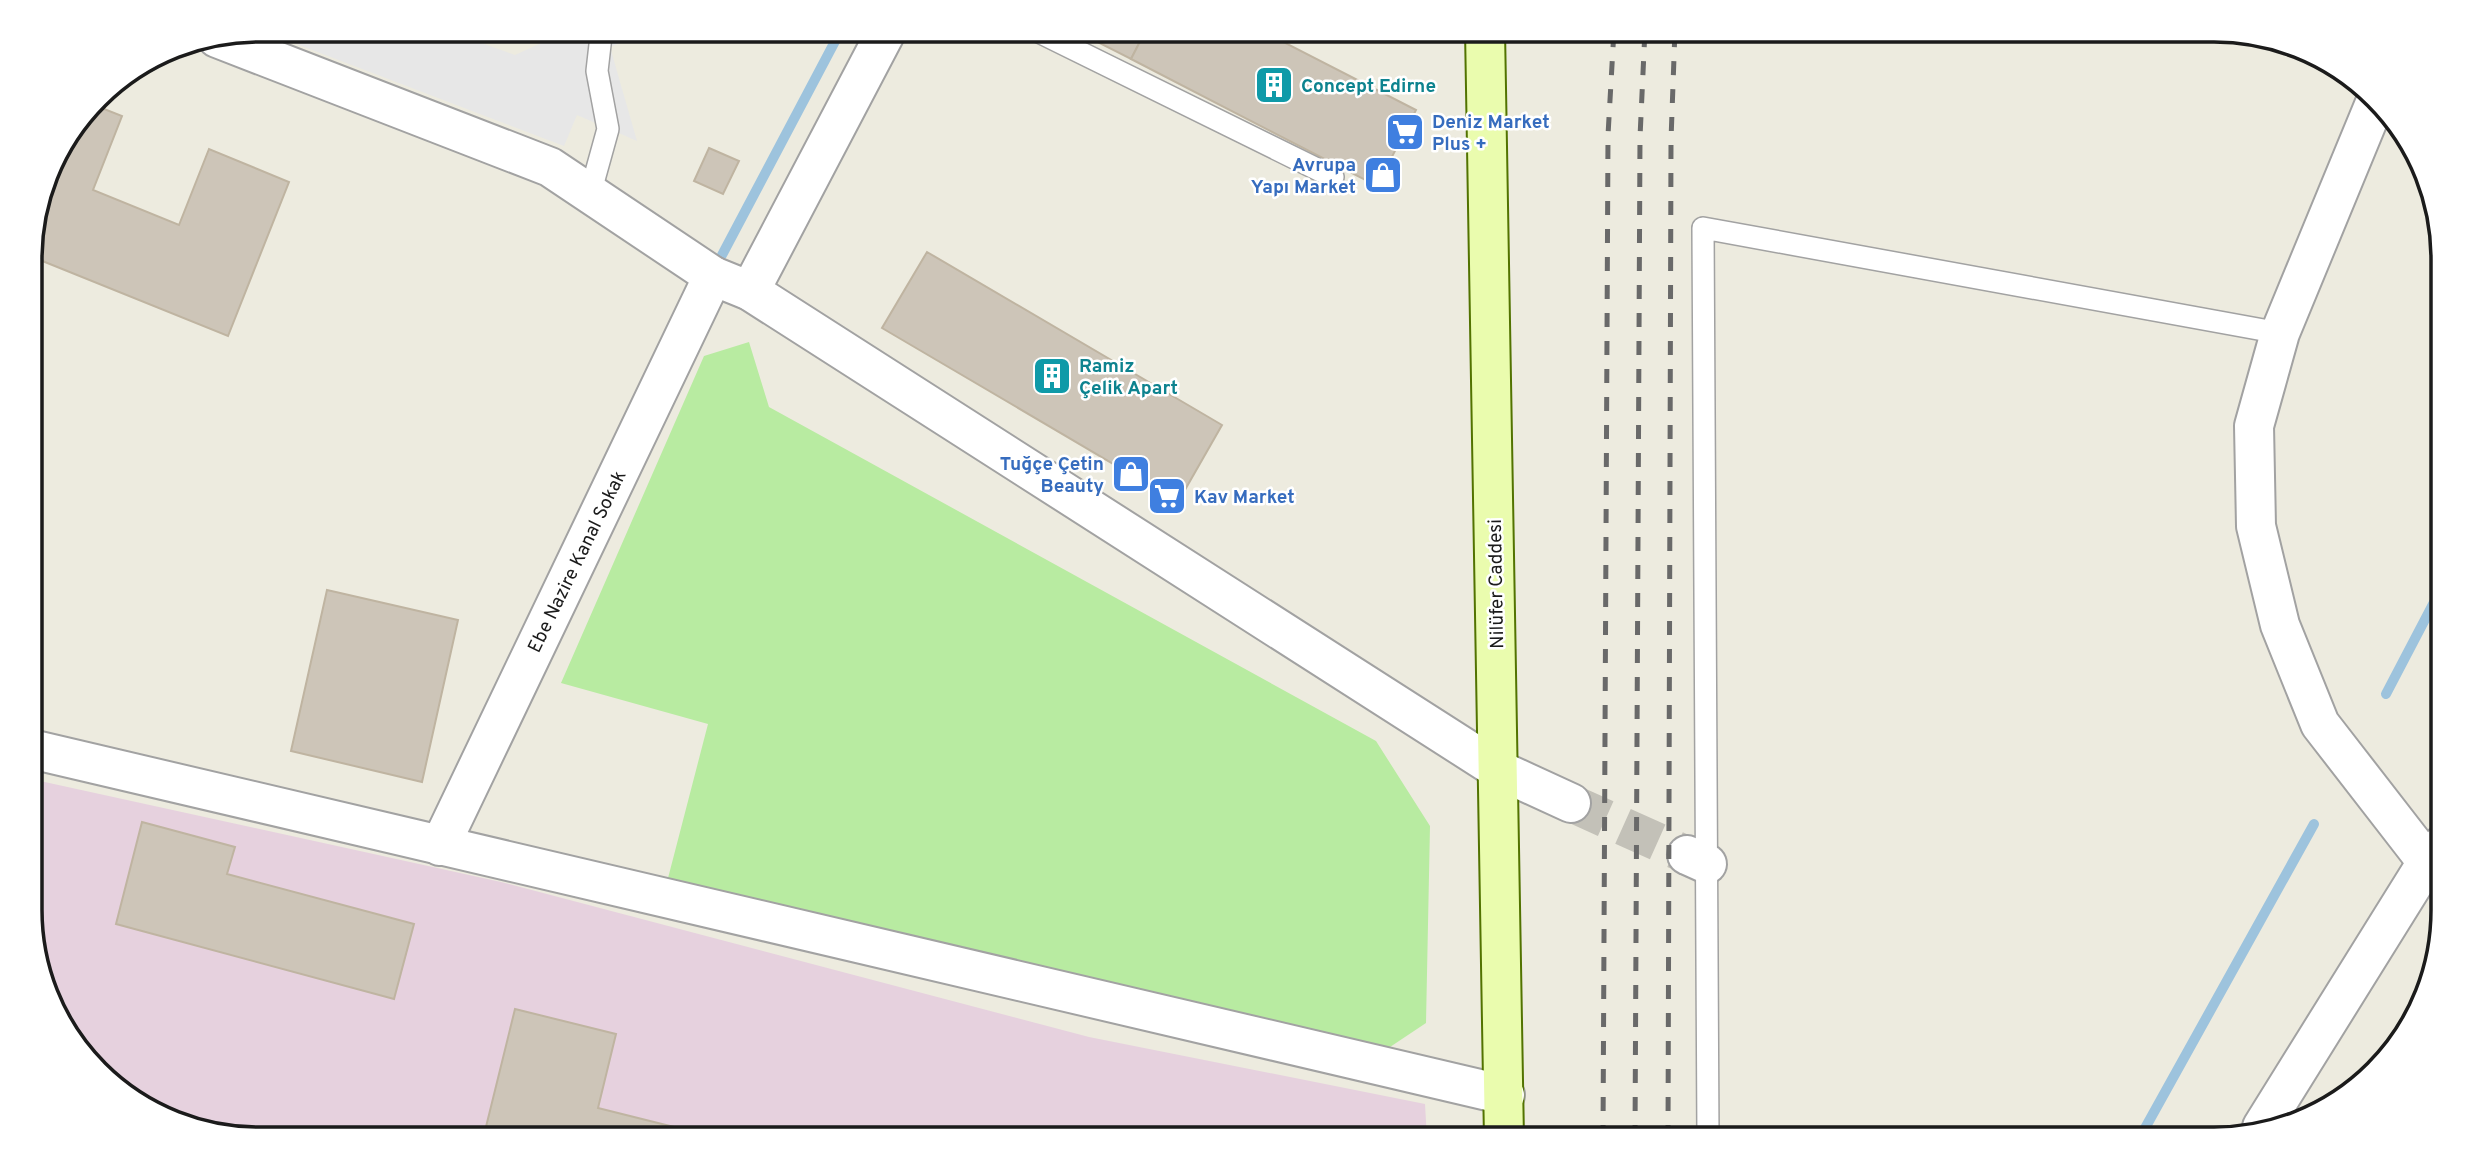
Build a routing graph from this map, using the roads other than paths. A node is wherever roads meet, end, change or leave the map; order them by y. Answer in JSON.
{"nodes":[{"id":1,"x":600,"y":42,"type":"edge"},
{"id":2,"x":881,"y":42,"type":"edge"},
{"id":3,"x":1059,"y":42,"type":"edge"},
{"id":4,"x":1485,"y":42,"type":"edge"},
{"id":5,"x":232,"y":44,"type":"edge"},
{"id":6,"x":2372,"y":111,"type":"edge"},
{"id":7,"x":1333,"y":177,"type":"dead end"},
{"id":8,"x":590,"y":194,"type":"junction"},
{"id":9,"x":713,"y":276,"type":"junction"},
{"id":10,"x":750,"y":291,"type":"junction"},
{"id":11,"x":2280,"y":333,"type":"junction"},
{"id":12,"x":42,"y":752,"type":"edge"},
{"id":13,"x":1499,"y":770,"type":"junction"},
{"id":14,"x":1571,"y":803,"type":"tunnel mouth"},
{"id":15,"x":440,"y":846,"type":"junction"},
{"id":16,"x":2431,"y":849,"type":"edge"},
{"id":17,"x":2431,"y":859,"type":"edge"},
{"id":18,"x":1504,"y":1095,"type":"junction"},
{"id":19,"x":2266,"y":1121,"type":"edge"},
{"id":20,"x":1504,"y":1127,"type":"edge"},
{"id":21,"x":1708,"y":1127,"type":"edge"}],
"edges":[{"from":1,"to":8,"type":"lane"},
{"from":2,"to":10,"type":"street"},
{"from":3,"to":7,"type":"lane"},
{"from":4,"to":13,"type":"main road","name":"Nilüfer Caddesi"},
{"from":5,"to":8,"type":"street"},
{"from":6,"to":11,"type":"street"},
{"from":8,"to":9,"type":"street"},
{"from":9,"to":10,"type":"street"},
{"from":9,"to":15,"type":"street","name":"Ebe Nazire Kanal Sokak"},
{"from":10,"to":13,"type":"street"},
{"from":11,"to":16,"type":"street"},
{"from":11,"to":21,"type":"lane"},
{"from":12,"to":15,"type":"street"},
{"from":13,"to":14,"type":"street"},
{"from":13,"to":18,"type":"main road","name":"Nilüfer Caddesi"},
{"from":15,"to":18,"type":"street"},
{"from":17,"to":19,"type":"street"},
{"from":18,"to":20,"type":"main road","name":"Nilüfer Caddesi"}]}
